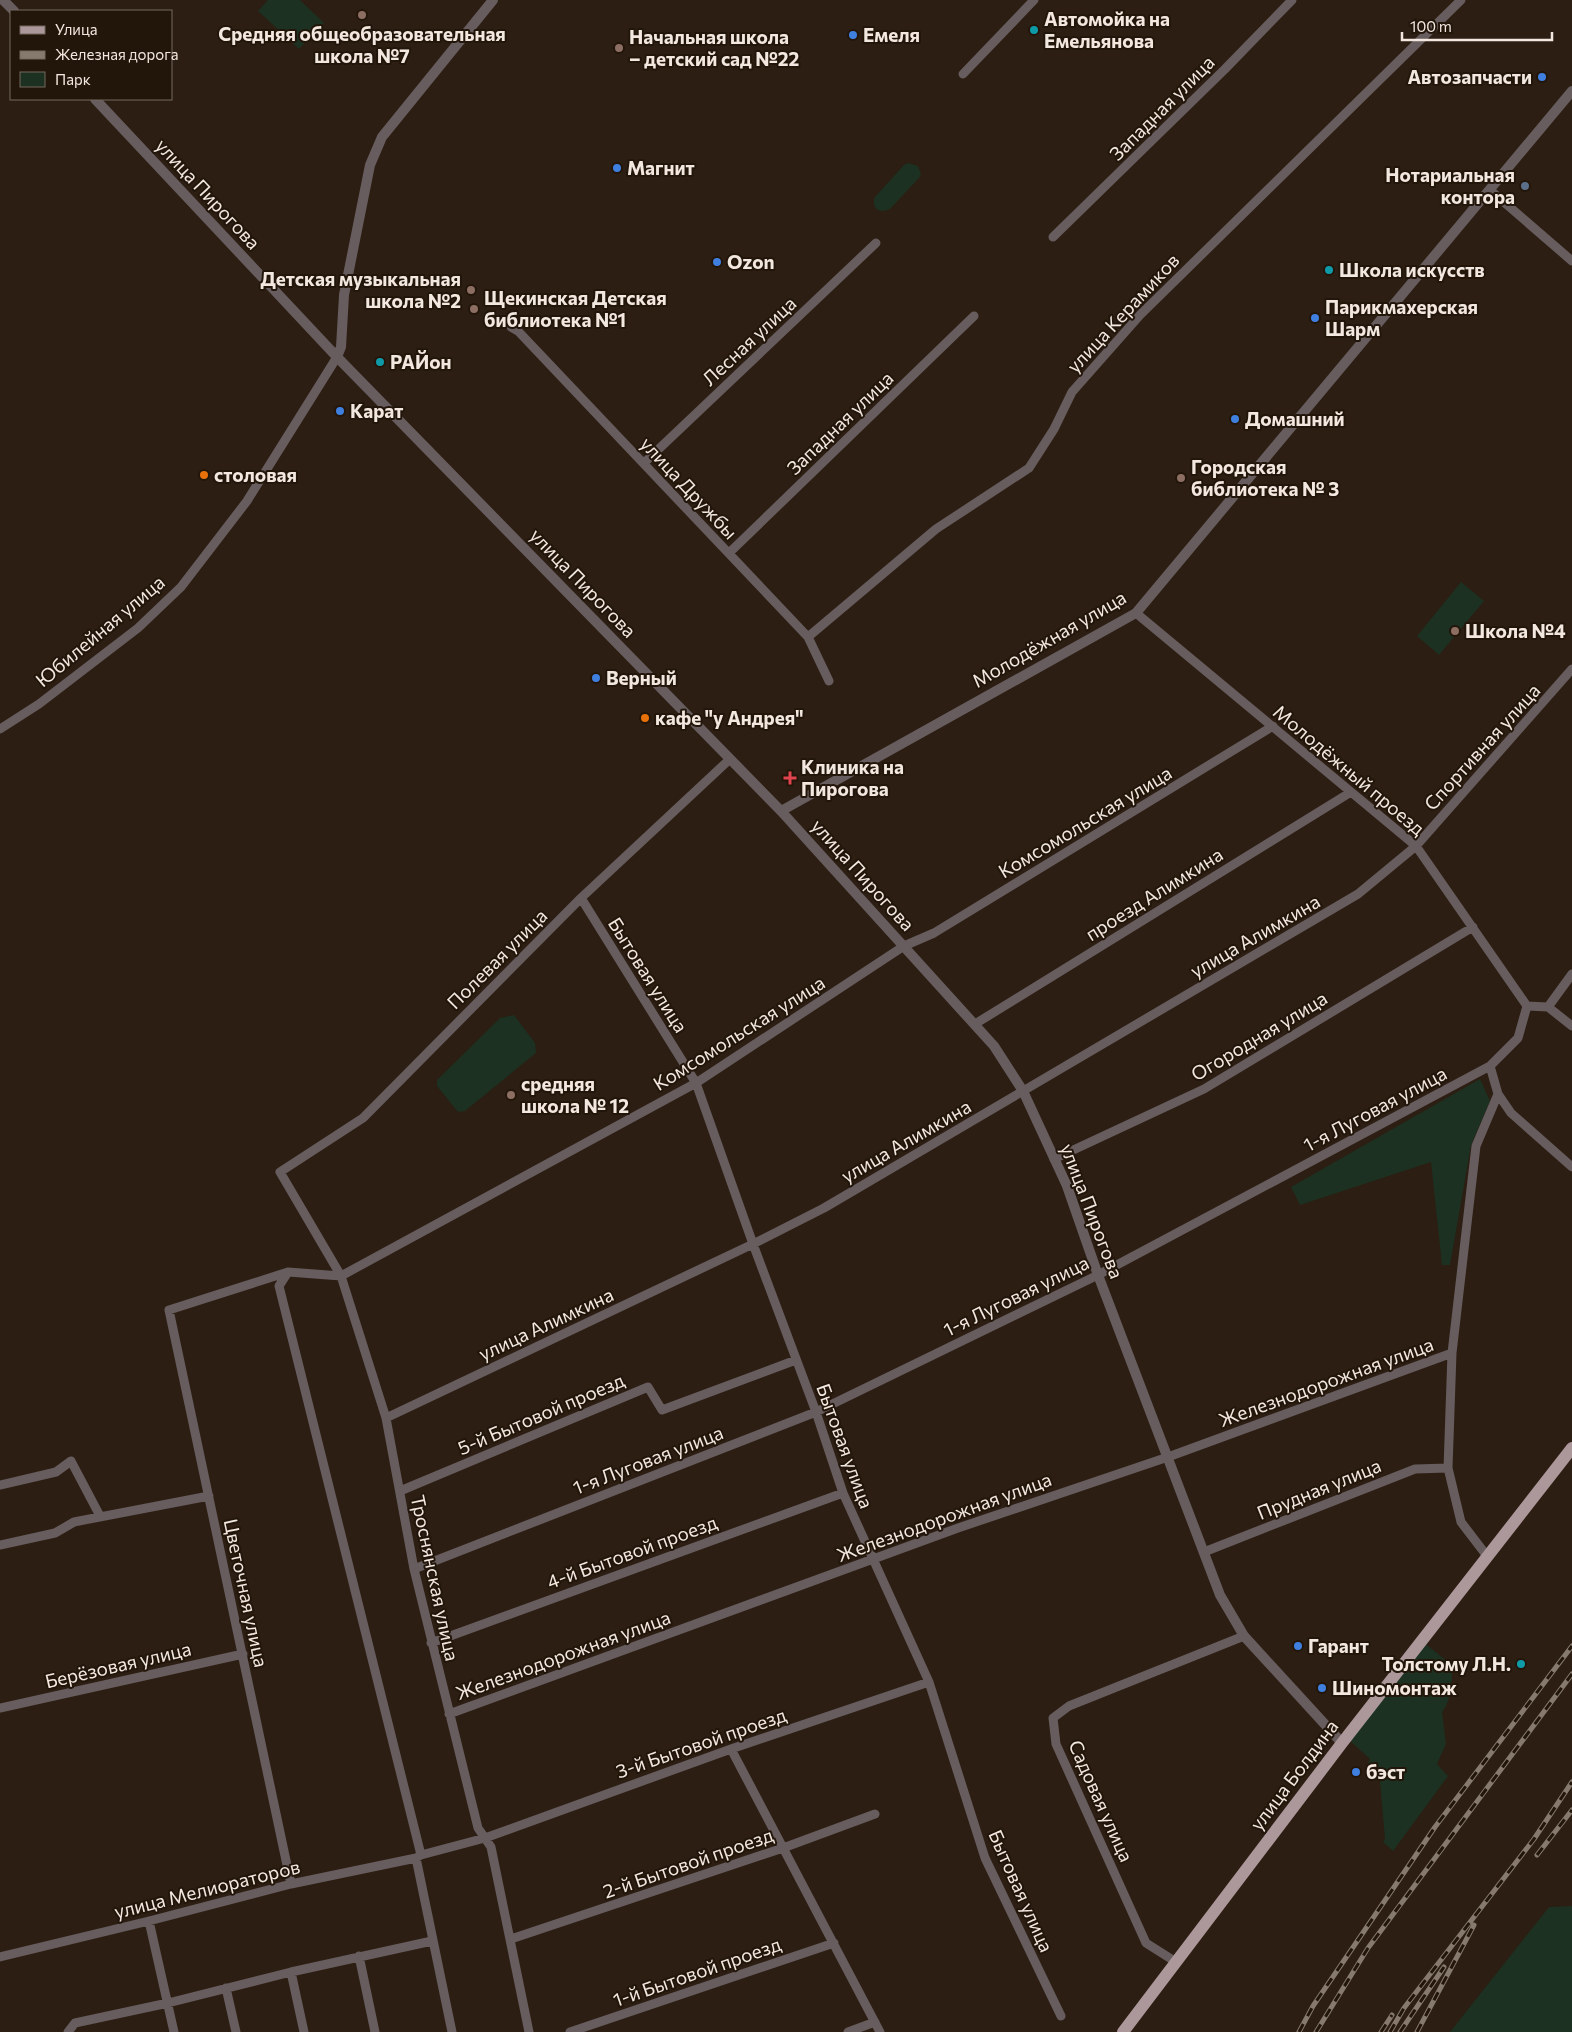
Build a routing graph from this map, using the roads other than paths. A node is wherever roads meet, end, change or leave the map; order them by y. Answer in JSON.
{"nodes":[{"id":1,"x":4,"y":0,"type":"edge"},
{"id":2,"x":493,"y":0,"type":"edge"},
{"id":3,"x":1034,"y":0,"type":"edge"},
{"id":4,"x":1292,"y":0,"type":"edge"},
{"id":5,"x":1461,"y":0,"type":"edge"},
{"id":6,"x":13,"y":10,"type":"edge"},
{"id":7,"x":963,"y":74,"type":"dead end"},
{"id":8,"x":1572,"y":91,"type":"edge"},
{"id":9,"x":96,"y":100,"type":"edge"},
{"id":10,"x":1490,"y":190,"type":"junction"},
{"id":11,"x":1053,"y":237,"type":"dead end"},
{"id":12,"x":876,"y":243,"type":"dead end"},
{"id":13,"x":1572,"y":261,"type":"edge"},
{"id":14,"x":974,"y":316,"type":"dead end"},
{"id":15,"x":511,"y":327,"type":"dead end"},
{"id":16,"x":336,"y":356,"type":"junction"},
{"id":17,"x":644,"y":462,"type":"junction"},
{"id":18,"x":729,"y":553,"type":"junction"},
{"id":19,"x":1136,"y":613,"type":"junction"},
{"id":20,"x":808,"y":637,"type":"junction"},
{"id":21,"x":1572,"y":669,"type":"edge"},
{"id":22,"x":829,"y":682,"type":"dead end"},
{"id":23,"x":1273,"y":726,"type":"junction"},
{"id":24,"x":0,"y":729,"type":"edge"},
{"id":25,"x":730,"y":759,"type":"junction"},
{"id":26,"x":1351,"y":792,"type":"junction"},
{"id":27,"x":781,"y":811,"type":"junction"},
{"id":28,"x":1416,"y":846,"type":"junction"},
{"id":29,"x":581,"y":898,"type":"junction"},
{"id":30,"x":1473,"y":928,"type":"junction"},
{"id":31,"x":904,"y":946,"type":"junction"},
{"id":32,"x":1572,"y":974,"type":"edge"},
{"id":33,"x":1527,"y":1006,"type":"junction"},
{"id":34,"x":1548,"y":1007,"type":"junction"},
{"id":35,"x":975,"y":1024,"type":"junction"},
{"id":36,"x":1572,"y":1026,"type":"edge"},
{"id":37,"x":1490,"y":1066,"type":"junction"},
{"id":38,"x":696,"y":1082,"type":"junction"},
{"id":39,"x":1023,"y":1091,"type":"junction"},
{"id":40,"x":1498,"y":1094,"type":"junction"},
{"id":41,"x":1054,"y":1159,"type":"junction"},
{"id":42,"x":1572,"y":1167,"type":"edge"},
{"id":43,"x":280,"y":1172,"type":"joint"},
{"id":44,"x":753,"y":1244,"type":"junction"},
{"id":45,"x":288,"y":1272,"type":"junction"},
{"id":46,"x":1098,"y":1275,"type":"junction"},
{"id":47,"x":341,"y":1276,"type":"junction"},
{"id":48,"x":1452,"y":1353,"type":"junction"},
{"id":49,"x":796,"y":1360,"type":"junction"},
{"id":50,"x":816,"y":1412,"type":"junction"},
{"id":51,"x":386,"y":1418,"type":"junction"},
{"id":52,"x":1572,"y":1448,"type":"edge"},
{"id":53,"x":1168,"y":1456,"type":"junction"},
{"id":54,"x":1448,"y":1468,"type":"junction"},
{"id":55,"x":0,"y":1485,"type":"edge"},
{"id":56,"x":400,"y":1491,"type":"junction"},
{"id":57,"x":843,"y":1493,"type":"junction"},
{"id":58,"x":209,"y":1496,"type":"junction"},
{"id":59,"x":100,"y":1516,"type":"junction"},
{"id":60,"x":0,"y":1545,"type":"edge"},
{"id":61,"x":1204,"y":1552,"type":"junction"},
{"id":62,"x":1487,"y":1556,"type":"junction"},
{"id":63,"x":872,"y":1560,"type":"junction"},
{"id":64,"x":414,"y":1569,"type":"junction"},
{"id":65,"x":1244,"y":1636,"type":"junction"},
{"id":66,"x":432,"y":1642,"type":"junction"},
{"id":67,"x":243,"y":1654,"type":"junction"},
{"id":68,"x":928,"y":1682,"type":"junction"},
{"id":69,"x":0,"y":1708,"type":"edge"},
{"id":70,"x":449,"y":1714,"type":"junction"},
{"id":71,"x":1342,"y":1743,"type":"junction"},
{"id":72,"x":731,"y":1749,"type":"junction"},
{"id":73,"x":875,"y":1814,"type":"dead end"},
{"id":74,"x":485,"y":1838,"type":"junction"},
{"id":75,"x":783,"y":1848,"type":"junction"},
{"id":76,"x":419,"y":1856,"type":"junction"},
{"id":77,"x":290,"y":1884,"type":"junction"},
{"id":78,"x":149,"y":1921,"type":"junction"},
{"id":79,"x":511,"y":1939,"type":"junction"},
{"id":80,"x":432,"y":1941,"type":"junction"},
{"id":81,"x":834,"y":1944,"type":"junction"},
{"id":82,"x":0,"y":1956,"type":"edge"},
{"id":83,"x":359,"y":1956,"type":"junction"},
{"id":84,"x":1176,"y":1962,"type":"junction"},
{"id":85,"x":291,"y":1972,"type":"junction"},
{"id":86,"x":226,"y":1988,"type":"junction"},
{"id":87,"x":168,"y":2003,"type":"junction"},
{"id":88,"x":1061,"y":2016,"type":"dead end"},
{"id":89,"x":875,"y":2022,"type":"junction"},
{"id":90,"x":68,"y":2032,"type":"edge"},
{"id":91,"x":174,"y":2032,"type":"edge"},
{"id":92,"x":236,"y":2032,"type":"edge"},
{"id":93,"x":304,"y":2032,"type":"edge"},
{"id":94,"x":375,"y":2032,"type":"edge"},
{"id":95,"x":452,"y":2032,"type":"edge"},
{"id":96,"x":529,"y":2032,"type":"edge"},
{"id":97,"x":570,"y":2032,"type":"edge"},
{"id":98,"x":848,"y":2032,"type":"edge"},
{"id":99,"x":880,"y":2032,"type":"edge"},
{"id":100,"x":1123,"y":2032,"type":"edge"}],
"edges":[{"from":1,"to":6,"type":"street"},
{"from":2,"to":16,"type":"street","name":"Юбилейная улица"},
{"from":3,"to":7,"type":"street"},
{"from":4,"to":11,"type":"street","name":"Западная улица"},
{"from":5,"to":20,"type":"street","name":"улица Керамиков"},
{"from":8,"to":10,"type":"street","name":"Молодёжная улица"},
{"from":9,"to":16,"type":"street","name":"улица Пирогова"},
{"from":10,"to":13,"type":"street"},
{"from":10,"to":19,"type":"street","name":"Молодёжная улица"},
{"from":12,"to":17,"type":"street","name":"Лесная улица"},
{"from":14,"to":18,"type":"street","name":"Западная улица"},
{"from":15,"to":17,"type":"street","name":"улица Дружбы"},
{"from":16,"to":24,"type":"street","name":"Юбилейная улица"},
{"from":16,"to":25,"type":"street","name":"улица Пирогова"},
{"from":17,"to":18,"type":"street","name":"улица Дружбы"},
{"from":18,"to":20,"type":"street","name":"улица Дружбы"},
{"from":19,"to":23,"type":"street","name":"Молодёжный проезд"},
{"from":19,"to":27,"type":"street","name":"Молодёжная улица"},
{"from":20,"to":22,"type":"street","name":"улица Дружбы"},
{"from":21,"to":28,"type":"street","name":"Спортивная улица"},
{"from":23,"to":26,"type":"street","name":"Молодёжный проезд"},
{"from":23,"to":31,"type":"street","name":"Комсомольская улица"},
{"from":25,"to":27,"type":"street","name":"улица Пирогова"},
{"from":25,"to":29,"type":"street","name":"Полевая улица"},
{"from":26,"to":28,"type":"street","name":"Молодёжный проезд"},
{"from":26,"to":35,"type":"street","name":"проезд Алимкина"},
{"from":27,"to":31,"type":"street","name":"улица Пирогова"},
{"from":28,"to":30,"type":"street","name":"Молодёжный проезд"},
{"from":28,"to":39,"type":"street","name":"улица Алимкина"},
{"from":29,"to":38,"type":"street","name":"Бытовая улица"},
{"from":29,"to":43,"type":"street","name":"Полевая улица"},
{"from":30,"to":33,"type":"street","name":"Молодёжный проезд"},
{"from":30,"to":41,"type":"street","name":"Огородная улица"},
{"from":31,"to":35,"type":"street","name":"улица Пирогова"},
{"from":31,"to":38,"type":"street","name":"Комсомольская улица"},
{"from":32,"to":34,"type":"street"},
{"from":33,"to":34,"type":"street"},
{"from":33,"to":37,"type":"street","name":"1-я Луговая улица"},
{"from":34,"to":36,"type":"street"},
{"from":35,"to":39,"type":"street","name":"улица Пирогова"},
{"from":37,"to":40,"type":"street"},
{"from":37,"to":46,"type":"street","name":"1-я Луговая улица"},
{"from":38,"to":44,"type":"street","name":"Бытовая улица"},
{"from":38,"to":47,"type":"street","name":"Комсомольская улица"},
{"from":39,"to":41,"type":"street","name":"улица Пирогова"},
{"from":39,"to":44,"type":"street","name":"улица Алимкина"},
{"from":40,"to":42,"type":"street"},
{"from":40,"to":48,"type":"street"},
{"from":41,"to":46,"type":"street","name":"улица Пирогова"},
{"from":43,"to":47,"type":"street","name":"Троснянская улица"},
{"from":44,"to":49,"type":"street","name":"Бытовая улица"},
{"from":44,"to":51,"type":"street","name":"улица Алимкина"},
{"from":45,"to":47,"type":"street"},
{"from":45,"to":58,"type":"street","name":"Цветочная улица"},
{"from":45,"to":76,"type":"street"},
{"from":46,"to":50,"type":"street","name":"1-я Луговая улица"},
{"from":46,"to":53,"type":"street","name":"улица Пирогова"},
{"from":47,"to":51,"type":"street","name":"Троснянская улица"},
{"from":48,"to":53,"type":"street","name":"Железнодорожная улица"},
{"from":48,"to":54,"type":"street"},
{"from":49,"to":50,"type":"street","name":"Бытовая улица"},
{"from":49,"to":56,"type":"street","name":"5-й Бытовой проезд"},
{"from":50,"to":57,"type":"street","name":"Бытовая улица"},
{"from":50,"to":64,"type":"street","name":"1-я Луговая улица"},
{"from":51,"to":56,"type":"street","name":"Троснянская улица"},
{"from":52,"to":62,"type":"main road","name":"улица Болдина"},
{"from":53,"to":61,"type":"street","name":"улица Пирогова"},
{"from":53,"to":63,"type":"street","name":"Железнодорожная улица"},
{"from":54,"to":61,"type":"street","name":"Прудная улица"},
{"from":54,"to":62,"type":"street"},
{"from":55,"to":59,"type":"street"},
{"from":56,"to":64,"type":"street","name":"Троснянская улица"},
{"from":57,"to":63,"type":"street","name":"Бытовая улица"},
{"from":57,"to":66,"type":"street","name":"4-й Бытовой проезд"},
{"from":58,"to":59,"type":"street"},
{"from":58,"to":67,"type":"street","name":"Цветочная улица"},
{"from":59,"to":60,"type":"street"},
{"from":61,"to":65,"type":"street","name":"улица Пирогова"},
{"from":62,"to":71,"type":"main road","name":"улица Болдина"},
{"from":63,"to":68,"type":"street","name":"Бытовая улица"},
{"from":63,"to":70,"type":"street","name":"Железнодорожная улица"},
{"from":64,"to":66,"type":"street","name":"Троснянская улица"},
{"from":65,"to":71,"type":"street","name":"улица Пирогова"},
{"from":65,"to":84,"type":"street","name":"Садовая улица"},
{"from":66,"to":70,"type":"street","name":"Троснянская улица"},
{"from":67,"to":69,"type":"street","name":"Берёзовая улица"},
{"from":67,"to":77,"type":"street","name":"Цветочная улица"},
{"from":68,"to":72,"type":"street","name":"3-й Бытовой проезд"},
{"from":68,"to":88,"type":"street","name":"Бытовая улица"},
{"from":70,"to":74,"type":"street","name":"Троснянская улица"},
{"from":71,"to":84,"type":"main road","name":"улица Болдина"},
{"from":72,"to":74,"type":"street","name":"3-й Бытовой проезд"},
{"from":72,"to":75,"type":"street"},
{"from":73,"to":75,"type":"street","name":"2-й Бытовой проезд"},
{"from":74,"to":76,"type":"street","name":"3-й Бытовой проезд"},
{"from":74,"to":79,"type":"street","name":"Троснянская улица"},
{"from":75,"to":79,"type":"street","name":"2-й Бытовой проезд"},
{"from":75,"to":81,"type":"street"},
{"from":76,"to":77,"type":"street","name":"улица Мелиораторов"},
{"from":76,"to":80,"type":"street"},
{"from":77,"to":78,"type":"street","name":"улица Мелиораторов"},
{"from":78,"to":82,"type":"street","name":"улица Мелиораторов"},
{"from":78,"to":87,"type":"street"},
{"from":79,"to":96,"type":"street","name":"Троснянская улица"},
{"from":80,"to":83,"type":"street"},
{"from":80,"to":95,"type":"street"},
{"from":81,"to":89,"type":"street"},
{"from":81,"to":97,"type":"street","name":"1-й Бытовой проезд"},
{"from":83,"to":85,"type":"street"},
{"from":83,"to":94,"type":"street"},
{"from":84,"to":100,"type":"main road","name":"улица Болдина"},
{"from":85,"to":86,"type":"street"},
{"from":85,"to":93,"type":"street"},
{"from":86,"to":87,"type":"street"},
{"from":86,"to":92,"type":"street"},
{"from":87,"to":90,"type":"street"},
{"from":87,"to":91,"type":"street"},
{"from":89,"to":98,"type":"street"},
{"from":89,"to":99,"type":"street"}]}
